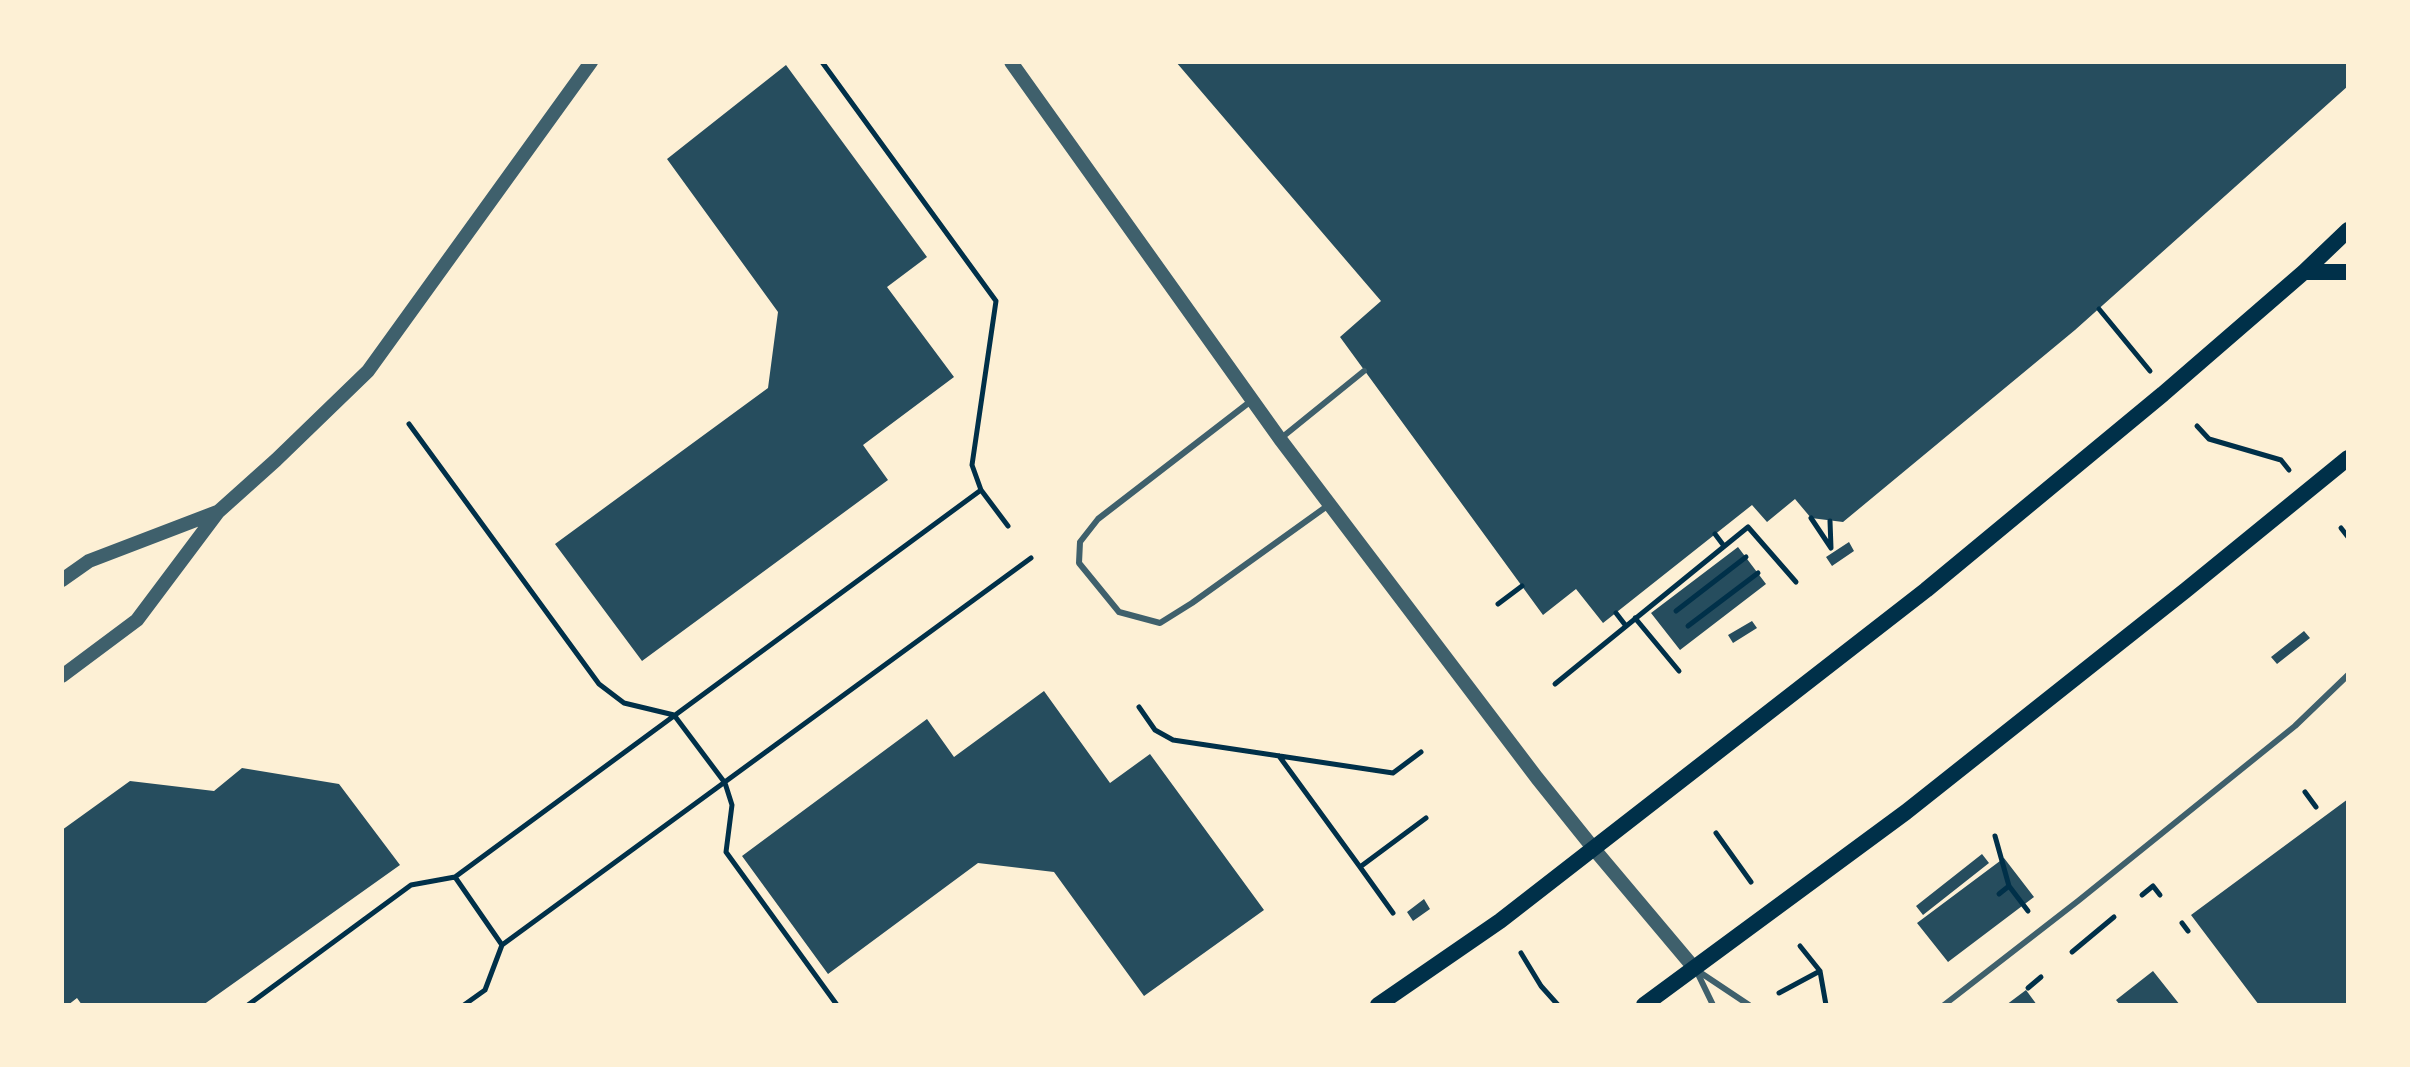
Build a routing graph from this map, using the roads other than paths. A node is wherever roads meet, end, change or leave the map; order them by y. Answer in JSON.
{"nodes":[{"id":1,"x":591,"y":62,"type":"edge"},
{"id":2,"x":1011,"y":62,"type":"edge"},
{"id":3,"x":2348,"y":230,"type":"edge"},
{"id":4,"x":2304,"y":272,"type":"junction"},
{"id":5,"x":2348,"y":272,"type":"edge"},
{"id":6,"x":1364,"y":371,"type":"dead end"},
{"id":7,"x":1253,"y":400,"type":"junction"},
{"id":8,"x":1280,"y":439,"type":"junction"},
{"id":9,"x":2348,"y":458,"type":"edge"},
{"id":10,"x":1330,"y":504,"type":"junction"},
{"id":11,"x":218,"y":512,"type":"junction"},
{"id":12,"x":62,"y":580,"type":"edge"},
{"id":13,"x":2348,"y":675,"type":"edge"},
{"id":14,"x":62,"y":676,"type":"edge"},
{"id":15,"x":1594,"y":849,"type":"junction"},
{"id":16,"x":1695,"y":969,"type":"junction"},
{"id":17,"x":1378,"y":1005,"type":"edge"},
{"id":18,"x":1644,"y":1005,"type":"edge"},
{"id":19,"x":1713,"y":1005,"type":"edge"},
{"id":20,"x":1749,"y":1005,"type":"edge"},
{"id":21,"x":1944,"y":1005,"type":"edge"}],
"edges":[{"from":1,"to":11,"type":"street"},
{"from":2,"to":7,"type":"street"},
{"from":3,"to":4,"type":"main road"},
{"from":4,"to":5,"type":"main road"},
{"from":4,"to":15,"type":"main road"},
{"from":6,"to":8,"type":"lane"},
{"from":7,"to":8,"type":"street"},
{"from":7,"to":10,"type":"lane"},
{"from":8,"to":10,"type":"street"},
{"from":9,"to":16,"type":"main road"},
{"from":10,"to":15,"type":"street"},
{"from":11,"to":12,"type":"street"},
{"from":11,"to":14,"type":"street"},
{"from":13,"to":21,"type":"lane"},
{"from":15,"to":16,"type":"street"},
{"from":15,"to":17,"type":"main road"},
{"from":16,"to":18,"type":"main road"},
{"from":16,"to":19,"type":"lane"},
{"from":16,"to":20,"type":"lane"}]}
